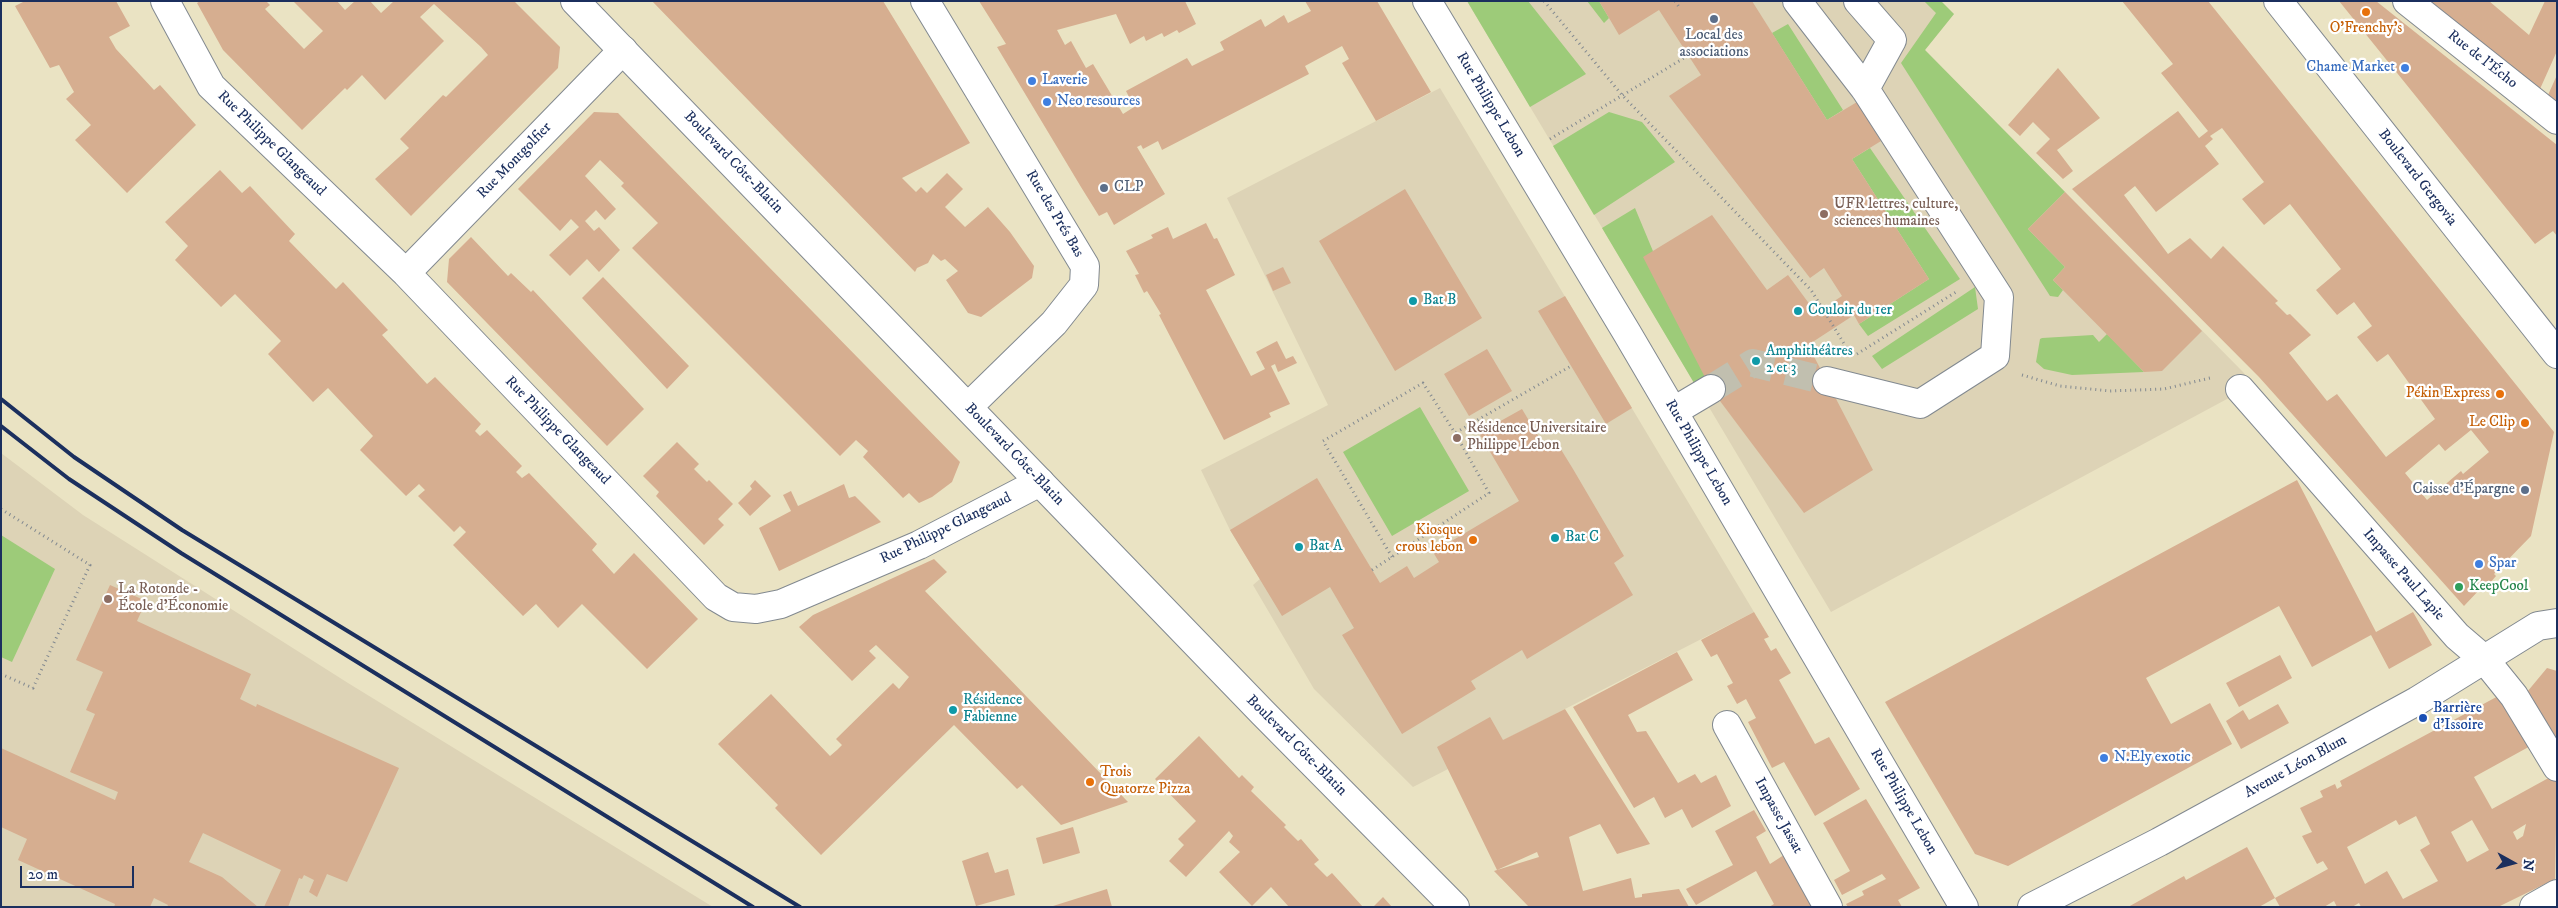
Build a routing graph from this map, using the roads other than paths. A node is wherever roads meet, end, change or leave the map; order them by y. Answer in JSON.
{"nodes":[{"id":1,"x":166,"y":1,"type":"edge"},
{"id":2,"x":575,"y":1,"type":"edge"},
{"id":3,"x":926,"y":1,"type":"edge"},
{"id":4,"x":1428,"y":1,"type":"edge"},
{"id":5,"x":1797,"y":1,"type":"edge"},
{"id":6,"x":1858,"y":1,"type":"edge"},
{"id":7,"x":2278,"y":1,"type":"edge"},
{"id":8,"x":2407,"y":1,"type":"edge"},
{"id":9,"x":623,"y":50,"type":"junction"},
{"id":10,"x":1865,"y":89,"type":"junction"},
{"id":11,"x":2557,"y":120,"type":"edge"},
{"id":12,"x":406,"y":273,"type":"junction"},
{"id":13,"x":2557,"y":354,"type":"edge"},
{"id":14,"x":1827,"y":381,"type":"tunnel mouth"},
{"id":15,"x":1711,"y":389,"type":"tunnel mouth"},
{"id":16,"x":2240,"y":389,"type":"road end"},
{"id":17,"x":968,"y":407,"type":"junction"},
{"id":18,"x":1674,"y":411,"type":"junction"},
{"id":19,"x":1040,"y":482,"type":"junction"},
{"id":20,"x":2550,"y":619,"type":"edge"},
{"id":21,"x":2485,"y":660,"type":"junction"},
{"id":22,"x":1727,"y":725,"type":"dead end"},
{"id":23,"x":2557,"y":767,"type":"edge"},
{"id":24,"x":2557,"y":894,"type":"edge"},
{"id":25,"x":1454,"y":907,"type":"edge"},
{"id":26,"x":1828,"y":907,"type":"edge"},
{"id":27,"x":1964,"y":907,"type":"edge"},
{"id":28,"x":2032,"y":907,"type":"edge"},
{"id":29,"x":2534,"y":907,"type":"edge"}],
"edges":[{"from":1,"to":12,"type":"street","name":"Rue Philippe Glangeaud"},
{"from":2,"to":9,"type":"street","name":"Boulevard Côte-Blatin"},
{"from":3,"to":17,"type":"street","name":"Rue des Prés Bas"},
{"from":4,"to":18,"type":"street","name":"Rue Philippe Lebon"},
{"from":5,"to":10,"type":"street"},
{"from":6,"to":10,"type":"street"},
{"from":7,"to":13,"type":"street","name":"Boulevard Gergovia"},
{"from":8,"to":11,"type":"street","name":"Rue de l'Écho"},
{"from":9,"to":12,"type":"street","name":"Rue Montgolfier"},
{"from":9,"to":17,"type":"street","name":"Boulevard Côte-Blatin"},
{"from":10,"to":14,"type":"street"},
{"from":12,"to":19,"type":"street","name":"Rue Philippe Glangeaud"},
{"from":15,"to":18,"type":"street"},
{"from":16,"to":21,"type":"street","name":"Impasse Paul Lapie"},
{"from":17,"to":19,"type":"street","name":"Boulevard Côte-Blatin"},
{"from":18,"to":27,"type":"street","name":"Rue Philippe Lebon"},
{"from":19,"to":25,"type":"street","name":"Boulevard Côte-Blatin"},
{"from":20,"to":21,"type":"street","name":"Avenue Léon Blum"},
{"from":21,"to":23,"type":"street","name":"Impasse Paul Lapie"},
{"from":21,"to":28,"type":"street","name":"Avenue Léon Blum"},
{"from":22,"to":26,"type":"street","name":"Impasse Jassat"},
{"from":24,"to":29,"type":"street"}]}
